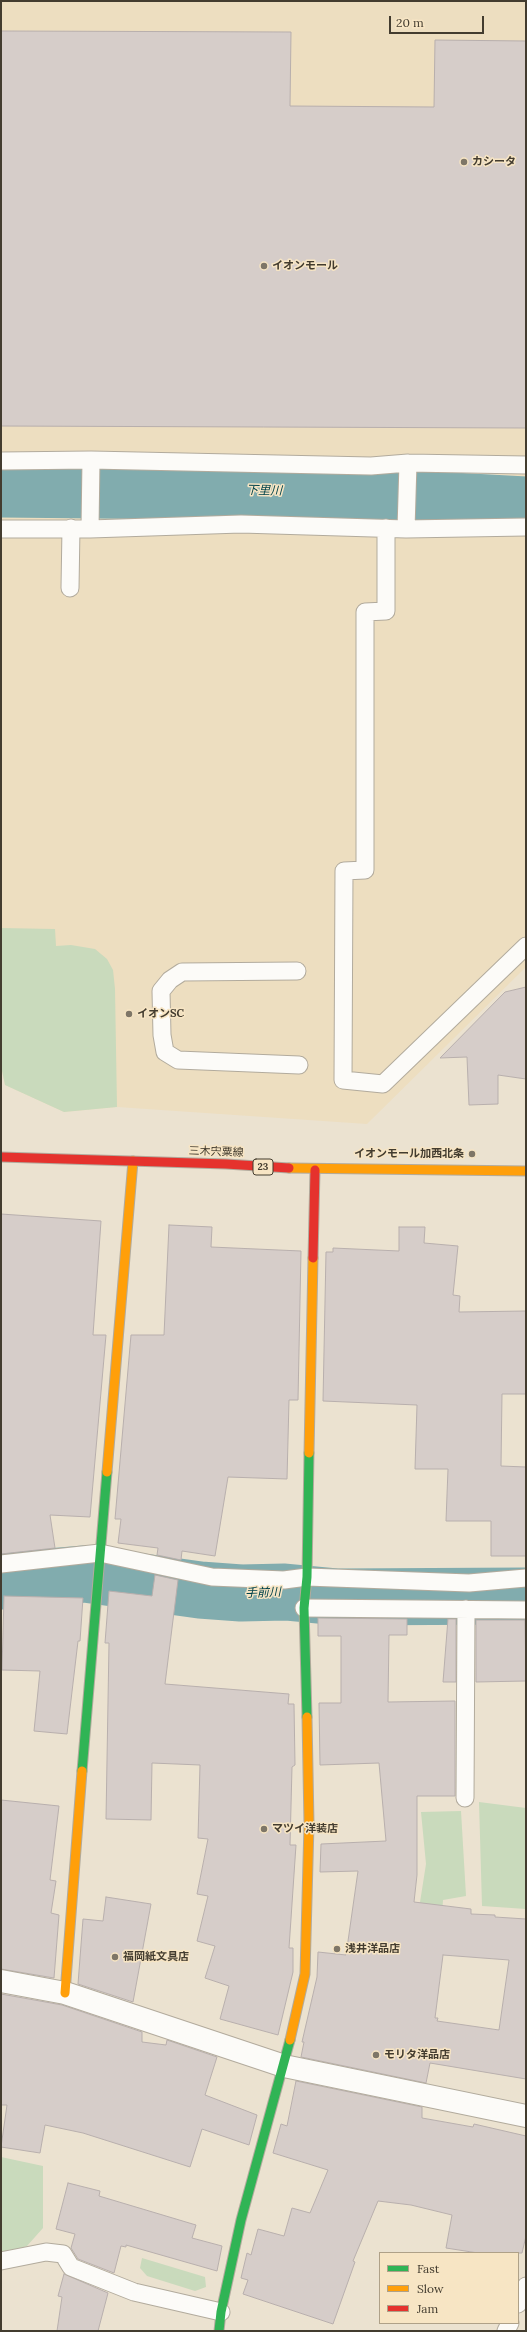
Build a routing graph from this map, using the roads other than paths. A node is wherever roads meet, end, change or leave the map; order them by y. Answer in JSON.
{"nodes":[{"id":1,"x":91,"y":460,"type":"junction"},
{"id":2,"x":1,"y":461,"type":"edge"},
{"id":3,"x":408,"y":463,"type":"junction"},
{"id":4,"x":526,"y":465,"type":"edge"},
{"id":5,"x":526,"y":527,"type":"edge"},
{"id":6,"x":72,"y":528,"type":"junction"},
{"id":7,"x":386,"y":528,"type":"junction"},
{"id":8,"x":1,"y":529,"type":"edge"},
{"id":9,"x":90,"y":529,"type":"junction"},
{"id":10,"x":406,"y":529,"type":"junction"},
{"id":11,"x":70,"y":588,"type":"dead end"},
{"id":12,"x":526,"y":946,"type":"edge"},
{"id":13,"x":298,"y":971,"type":"dead end"},
{"id":14,"x":299,"y":1065,"type":"dead end"},
{"id":15,"x":1,"y":1157,"type":"edge"},
{"id":16,"x":133,"y":1162,"type":"junction"},
{"id":17,"x":315,"y":1170,"type":"junction"},
{"id":18,"x":526,"y":1171,"type":"edge"},
{"id":19,"x":100,"y":1553,"type":"junction"},
{"id":20,"x":1,"y":1564,"type":"edge"},
{"id":21,"x":307,"y":1577,"type":"junction"},
{"id":22,"x":526,"y":1578,"type":"edge"},
{"id":23,"x":304,"y":1608,"type":"junction"},
{"id":24,"x":466,"y":1609,"type":"junction"},
{"id":25,"x":526,"y":1610,"type":"edge"},
{"id":26,"x":465,"y":1798,"type":"dead end"},
{"id":27,"x":1,"y":1981,"type":"edge"},
{"id":28,"x":65,"y":1993,"type":"junction"},
{"id":29,"x":284,"y":2066,"type":"junction"},
{"id":30,"x":526,"y":2116,"type":"edge"},
{"id":31,"x":1,"y":2261,"type":"edge"},
{"id":32,"x":526,"y":2286,"type":"edge"},
{"id":33,"x":519,"y":2302,"type":"edge"},
{"id":34,"x":221,"y":2312,"type":"junction"},
{"id":35,"x":219,"y":2331,"type":"edge"}],
"edges":[{"from":1,"to":2,"type":"lane"},
{"from":1,"to":3,"type":"lane"},
{"from":1,"to":9,"type":"lane"},
{"from":3,"to":4,"type":"lane"},
{"from":3,"to":10,"type":"lane"},
{"from":5,"to":10,"type":"lane"},
{"from":6,"to":8,"type":"lane"},
{"from":6,"to":9,"type":"lane"},
{"from":6,"to":11,"type":"lane"},
{"from":7,"to":9,"type":"lane"},
{"from":7,"to":10,"type":"lane"},
{"from":7,"to":12,"type":"lane"},
{"from":13,"to":14,"type":"lane"},
{"from":15,"to":16,"type":"street","name":"三木宍粟線","number":"23"},
{"from":16,"to":17,"type":"street","name":"三木宍粟線","number":"23"},
{"from":16,"to":19,"type":"street"},
{"from":17,"to":18,"type":"street","name":"三木宍粟線","number":"23"},
{"from":17,"to":21,"type":"street"},
{"from":19,"to":20,"type":"lane"},
{"from":19,"to":21,"type":"lane"},
{"from":19,"to":28,"type":"street"},
{"from":21,"to":22,"type":"lane"},
{"from":21,"to":23,"type":"street"},
{"from":23,"to":24,"type":"lane"},
{"from":23,"to":29,"type":"street"},
{"from":24,"to":25,"type":"lane"},
{"from":24,"to":26,"type":"lane"},
{"from":27,"to":28,"type":"street"},
{"from":28,"to":29,"type":"street"},
{"from":29,"to":30,"type":"street"},
{"from":29,"to":34,"type":"street"},
{"from":31,"to":34,"type":"lane"},
{"from":32,"to":33,"type":"lane"},
{"from":34,"to":35,"type":"street"}]}
